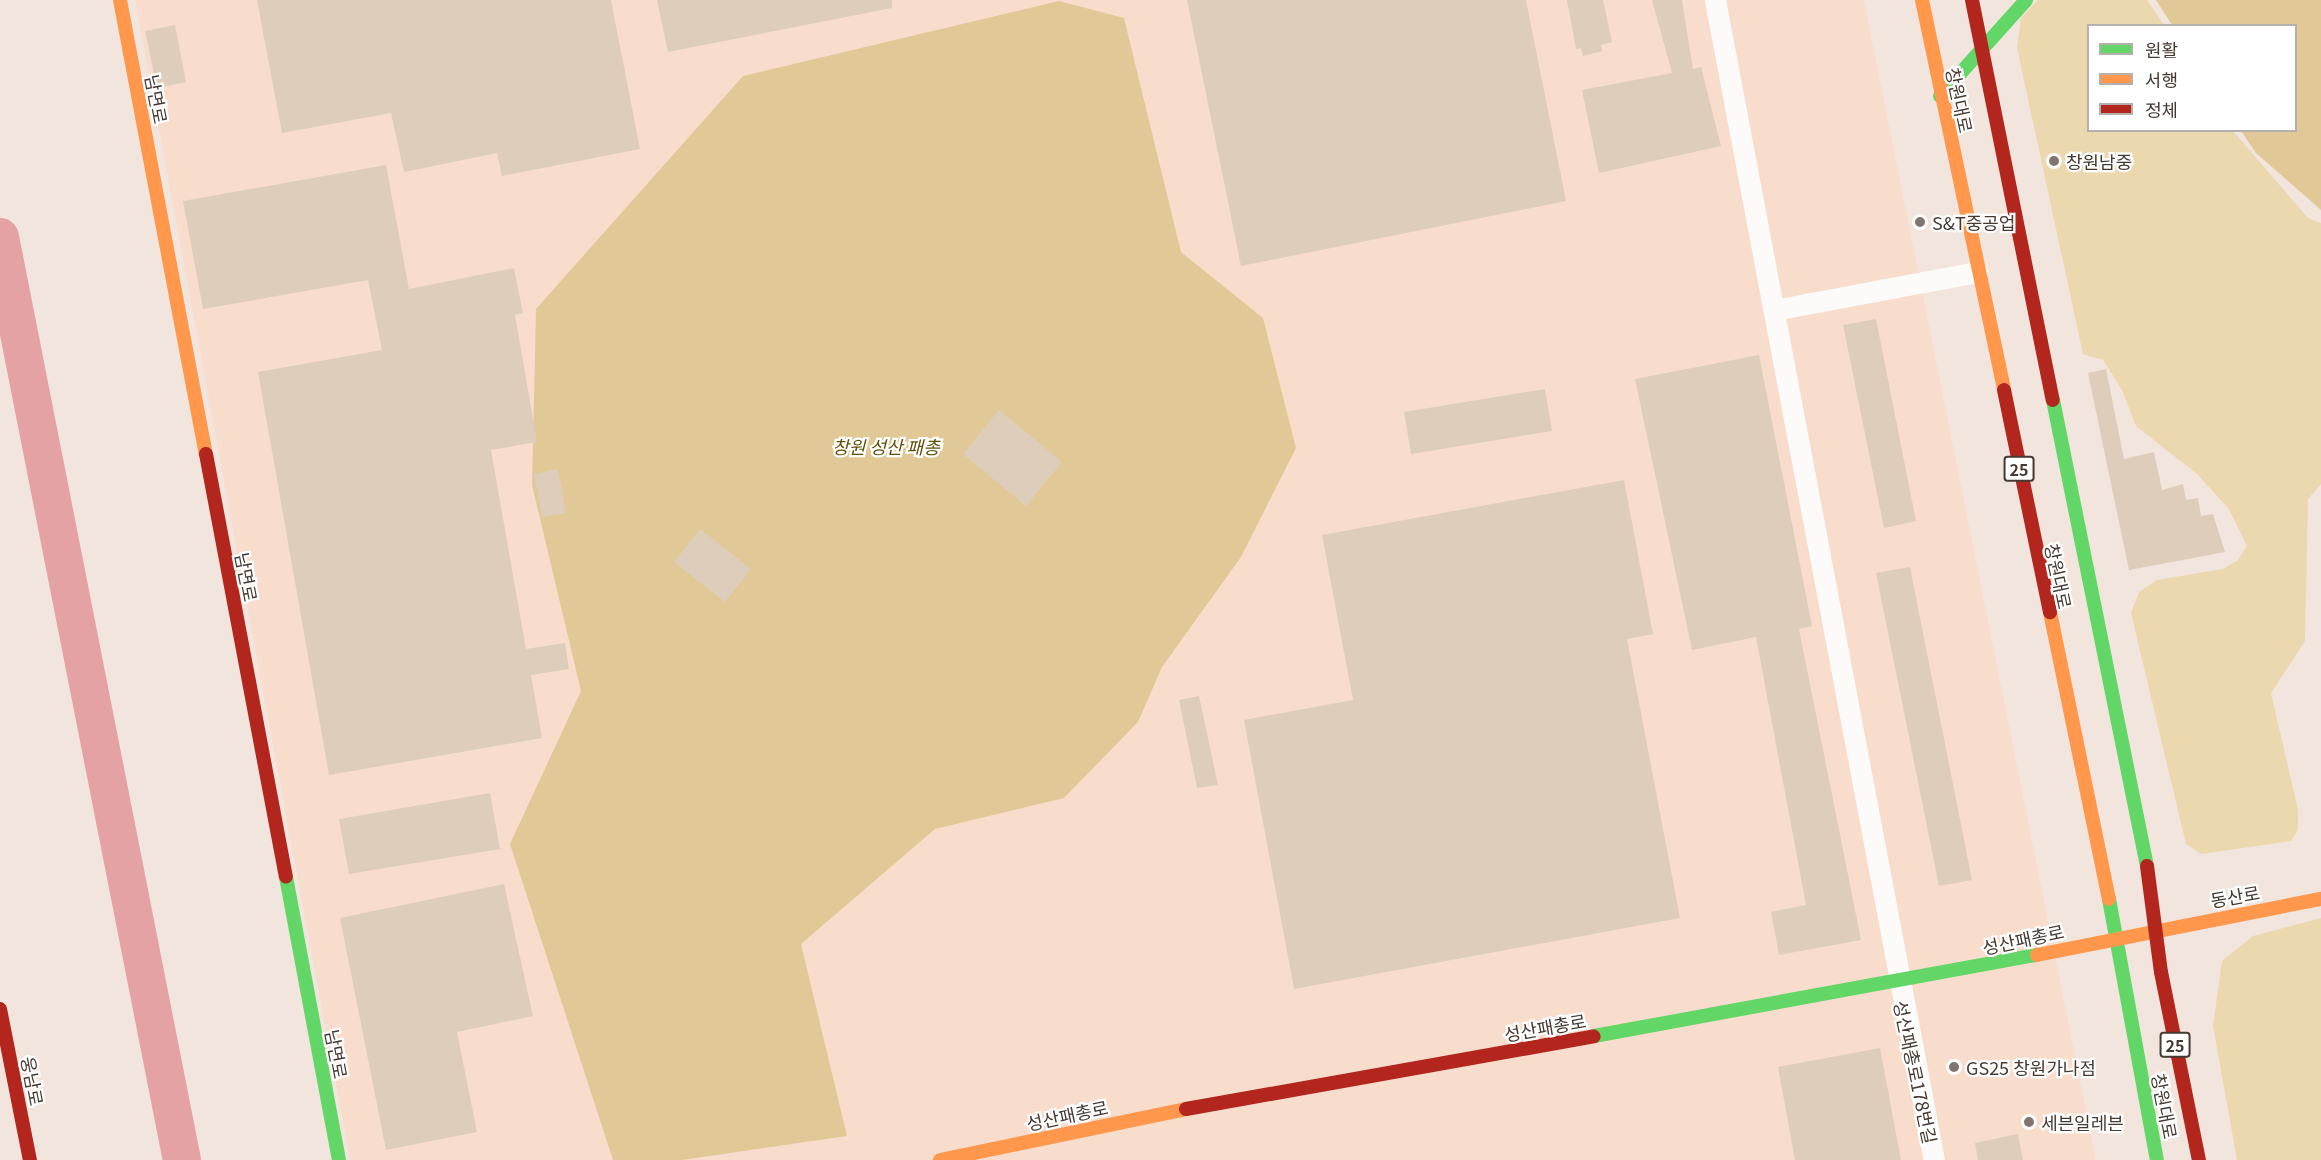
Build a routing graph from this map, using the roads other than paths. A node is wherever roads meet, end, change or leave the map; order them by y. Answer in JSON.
{"nodes":[{"id":1,"x":120,"y":0,"type":"edge"},
{"id":2,"x":1715,"y":0,"type":"edge"},
{"id":3,"x":1922,"y":0,"type":"edge"},
{"id":4,"x":1972,"y":0,"type":"edge"},
{"id":5,"x":2026,"y":0,"type":"edge"},
{"id":6,"x":1982,"y":47,"type":"junction"},
{"id":7,"x":1940,"y":96,"type":"junction"},
{"id":8,"x":1977,"y":272,"type":"junction"},
{"id":9,"x":1774,"y":310,"type":"junction"},
{"id":10,"x":2321,"y":899,"type":"edge"},
{"id":11,"x":2156,"y":928,"type":"junction"},
{"id":12,"x":2115,"y":938,"type":"junction"},
{"id":13,"x":1898,"y":983,"type":"junction"},
{"id":14,"x":0,"y":1009,"type":"edge"},
{"id":15,"x":30,"y":1160,"type":"edge"},
{"id":16,"x":339,"y":1160,"type":"edge"},
{"id":17,"x":940,"y":1160,"type":"edge"},
{"id":18,"x":1934,"y":1160,"type":"edge"},
{"id":19,"x":2157,"y":1160,"type":"edge"},
{"id":20,"x":2199,"y":1160,"type":"edge"}],
"edges":[{"from":1,"to":16,"type":"main road","name":"남면로"},
{"from":2,"to":9,"type":"street","name":"성산패총로178번길"},
{"from":3,"to":7,"type":"main road","name":"창원대로","number":"25"},
{"from":4,"to":6,"type":"main road","name":"창원대로","number":"25"},
{"from":5,"to":6,"type":"main road"},
{"from":6,"to":7,"type":"main road"},
{"from":6,"to":11,"type":"main road","name":"창원대로","number":"25"},
{"from":7,"to":8,"type":"main road","name":"창원대로","number":"25"},
{"from":8,"to":9,"type":"street"},
{"from":8,"to":12,"type":"main road","name":"창원대로","number":"25"},
{"from":9,"to":13,"type":"street","name":"성산패총로178번길"},
{"from":10,"to":11,"type":"main road","name":"동산로"},
{"from":11,"to":12,"type":"main road","name":"성산패총로"},
{"from":11,"to":20,"type":"main road","name":"창원대로","number":"25"},
{"from":12,"to":13,"type":"main road","name":"성산패총로"},
{"from":12,"to":19,"type":"main road","name":"창원대로","number":"25"},
{"from":13,"to":17,"type":"main road","name":"성산패총로"},
{"from":13,"to":18,"type":"street","name":"성산패총로178번길"},
{"from":14,"to":15,"type":"main road","name":"웅남로"}]}
